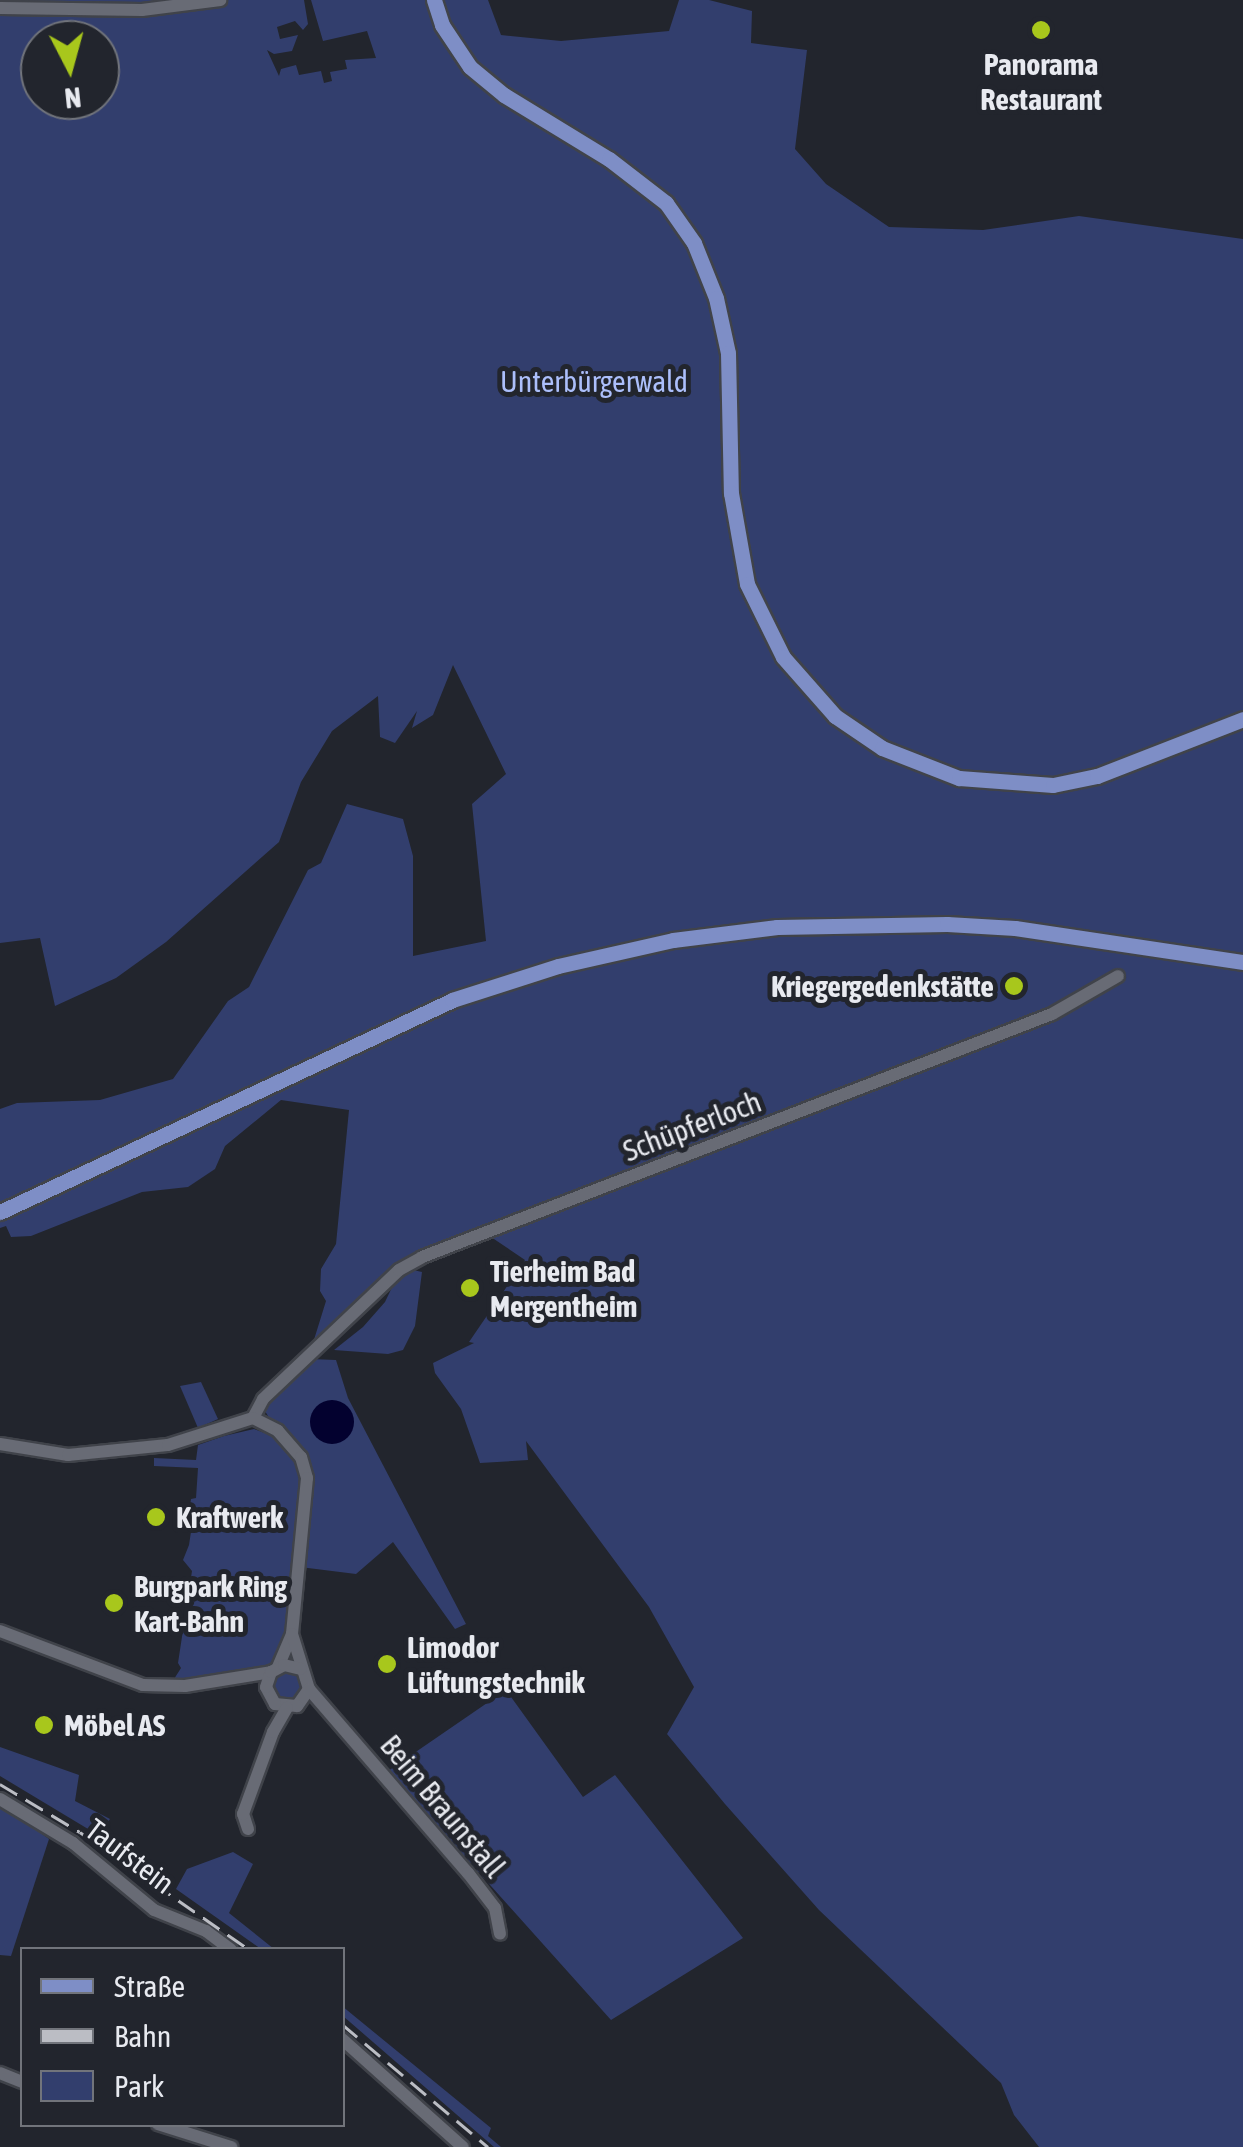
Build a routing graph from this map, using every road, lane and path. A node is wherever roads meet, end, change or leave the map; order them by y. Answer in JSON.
{"nodes":[{"id":1,"x":220,"y":0,"type":"edge"},
{"id":2,"x":434,"y":0,"type":"edge"},
{"id":3,"x":0,"y":8,"type":"edge"},
{"id":4,"x":1243,"y":719,"type":"edge"},
{"id":5,"x":1243,"y":962,"type":"edge"},
{"id":6,"x":1118,"y":976,"type":"dead end"},
{"id":7,"x":2,"y":1211,"type":"edge"},
{"id":8,"x":253,"y":1418,"type":"junction"},
{"id":9,"x":0,"y":1444,"type":"edge"},
{"id":10,"x":0,"y":1632,"type":"edge"},
{"id":11,"x":292,"y":1634,"type":"junction"},
{"id":12,"x":301,"y":1669,"type":"junction"},
{"id":13,"x":274,"y":1670,"type":"junction"},
{"id":14,"x":236,"y":1678,"type":"junction"},
{"id":15,"x":309,"y":1690,"type":"junction"},
{"id":16,"x":268,"y":1693,"type":"junction"},
{"id":17,"x":294,"y":1705,"type":"junction"},
{"id":18,"x":334,"y":1716,"type":"junction"},
{"id":19,"x":273,"y":1732,"type":"junction"},
{"id":20,"x":0,"y":1800,"type":"edge"},
{"id":21,"x":248,"y":1829,"type":"dead end"},
{"id":22,"x":500,"y":1934,"type":"dead end"},
{"id":23,"x":227,"y":1947,"type":"edge"},
{"id":24,"x":345,"y":2043,"type":"edge"},
{"id":25,"x":168,"y":2127,"type":"edge"},
{"id":26,"x":231,"y":2147,"type":"edge"},
{"id":27,"x":463,"y":2147,"type":"edge"}],
"edges":[{"from":1,"to":3,"type":"street"},
{"from":2,"to":4,"type":"main road"},
{"from":5,"to":7,"type":"main road"},
{"from":6,"to":8,"type":"street","name":"Schüpferloch"},
{"from":8,"to":9,"type":"street"},
{"from":8,"to":11,"type":"street"},
{"from":10,"to":14,"type":"street"},
{"from":11,"to":12,"type":"street"},
{"from":11,"to":13,"type":"street"},
{"from":12,"to":13,"type":"street"},
{"from":12,"to":15,"type":"street"},
{"from":13,"to":14,"type":"street"},
{"from":13,"to":16,"type":"street"},
{"from":14,"to":16,"type":"street"},
{"from":15,"to":17,"type":"street"},
{"from":15,"to":18,"type":"street","name":"Beim Braunstall"},
{"from":16,"to":17,"type":"street","name":"Beim Braunstall"},
{"from":16,"to":19,"type":"street"},
{"from":17,"to":18,"type":"street","name":"Beim Braunstall"},
{"from":17,"to":19,"type":"street"},
{"from":18,"to":22,"type":"street","name":"Beim Braunstall"},
{"from":19,"to":21,"type":"street"},
{"from":20,"to":23,"type":"street","name":"Taufstein"},
{"from":24,"to":27,"type":"street"},
{"from":25,"to":26,"type":"street"}]}
